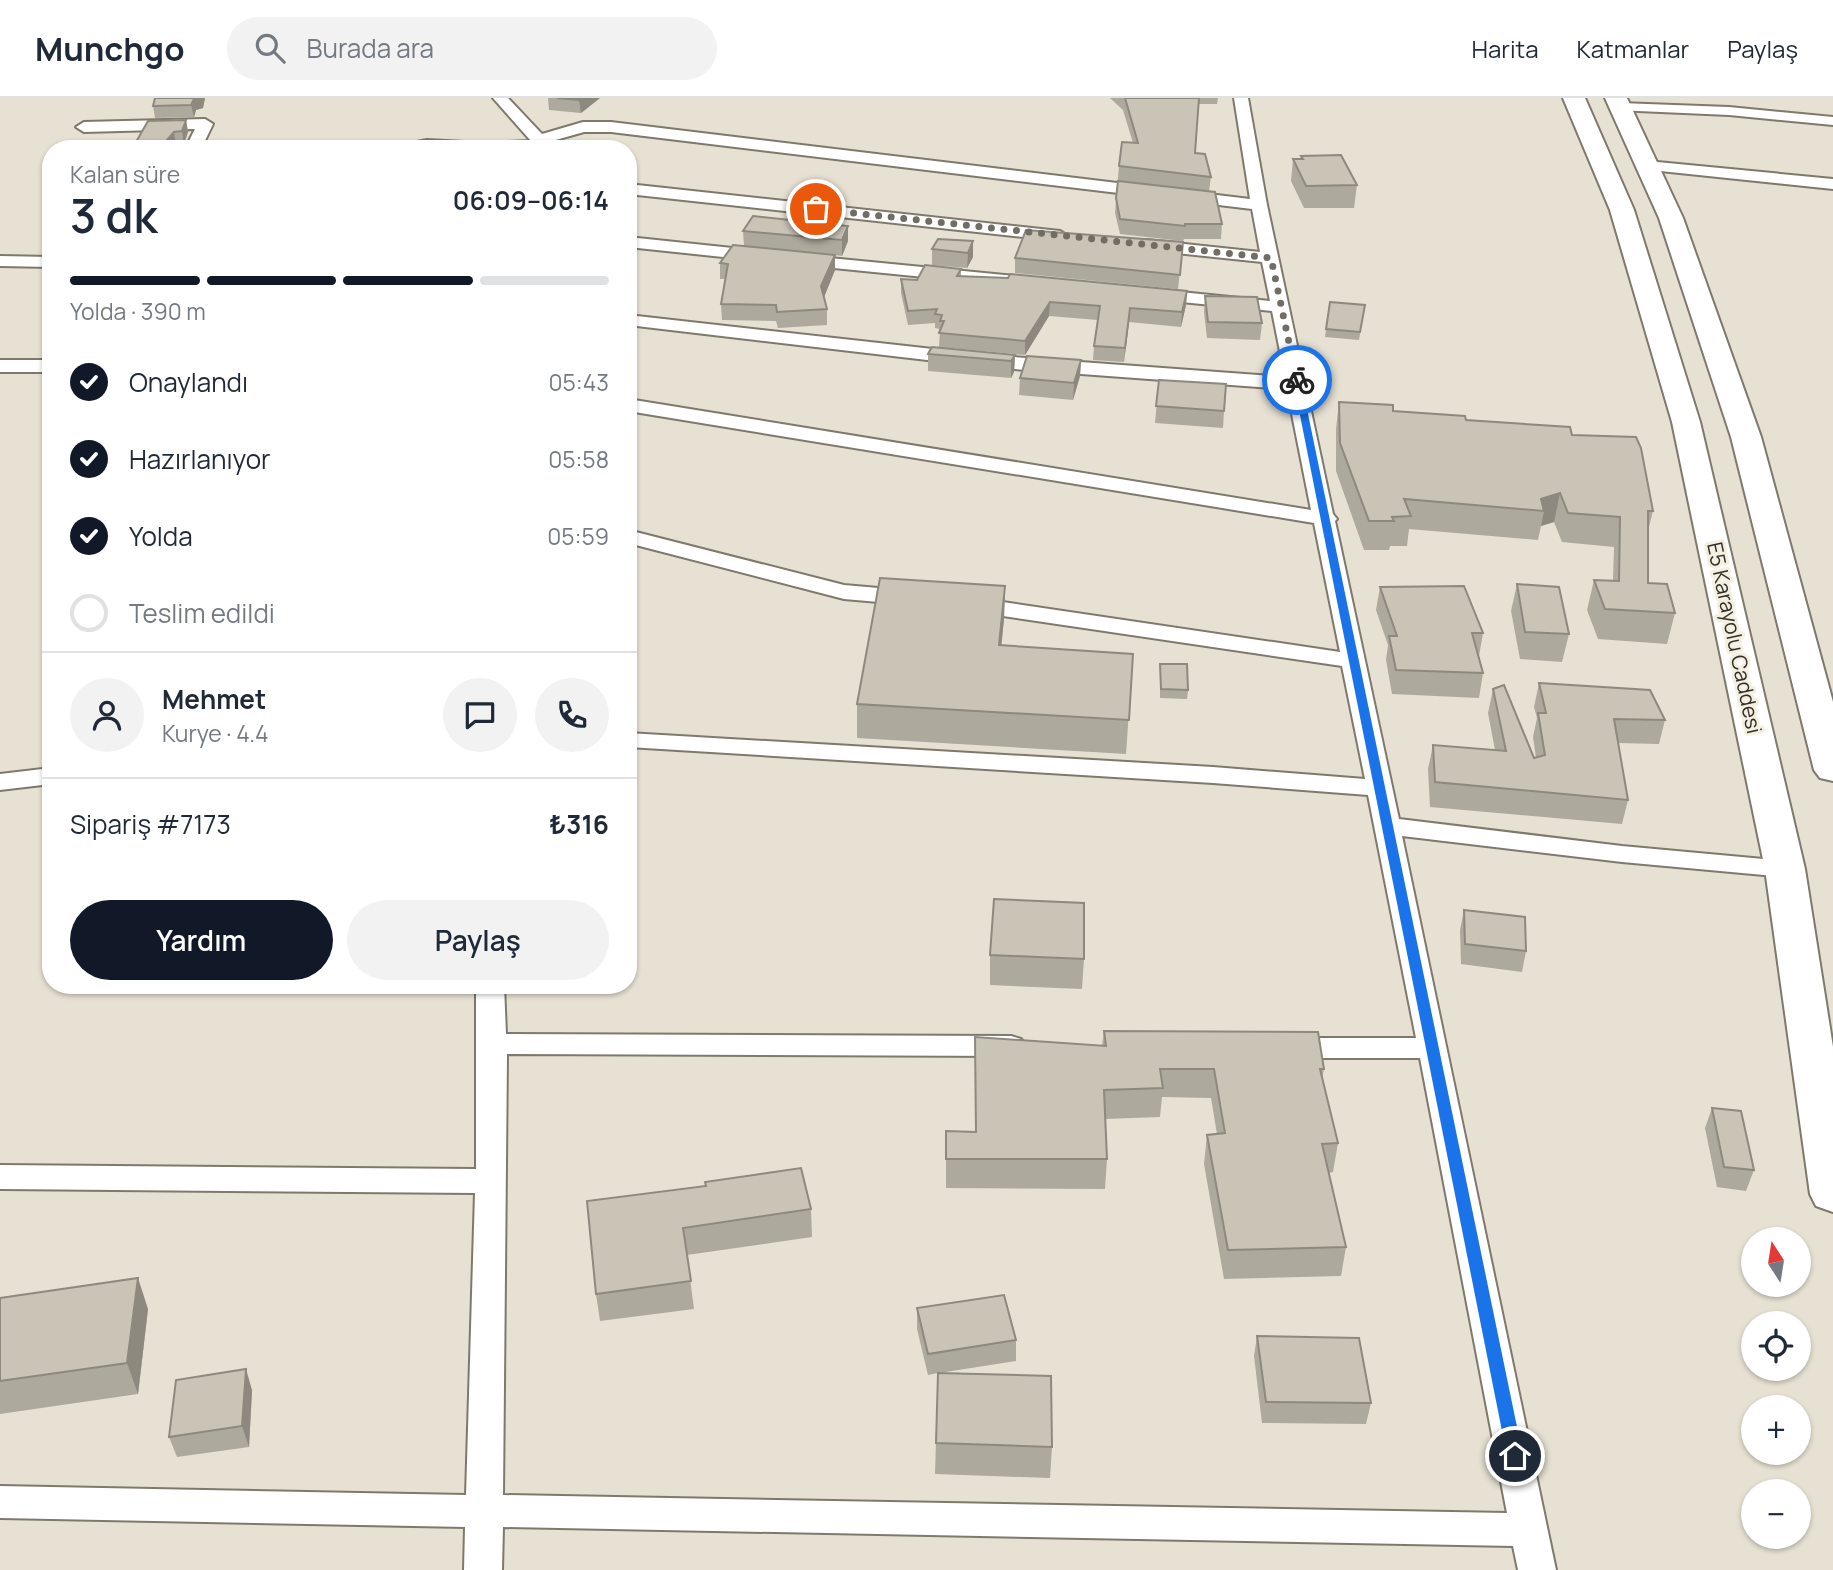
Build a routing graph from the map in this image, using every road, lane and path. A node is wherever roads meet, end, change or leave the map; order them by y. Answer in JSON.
{"nodes":[{"id":1,"x":500,"y":98,"type":"edge"},
{"id":2,"x":1241,"y":98,"type":"edge"},
{"id":3,"x":1574,"y":98,"type":"edge"},
{"id":4,"x":1618,"y":102,"type":"edge"},
{"id":5,"x":1833,"y":121,"type":"edge"},
{"id":6,"x":84,"y":127,"type":"dead end"},
{"id":7,"x":197,"y":140,"type":"edge"},
{"id":8,"x":533,"y":140,"type":"edge"},
{"id":9,"x":550,"y":140,"type":"edge"},
{"id":10,"x":1647,"y":166,"type":"junction"},
{"id":11,"x":1833,"y":184,"type":"edge"},
{"id":12,"x":637,"y":190,"type":"edge"},
{"id":13,"x":1259,"y":205,"type":"junction"},
{"id":14,"x":1079,"y":238,"type":"edge"},
{"id":15,"x":637,"y":243,"type":"edge"},
{"id":16,"x":1134,"y":244,"type":"edge"},
{"id":17,"x":1271,"y":258,"type":"junction"},
{"id":18,"x":0,"y":261,"type":"edge"},
{"id":19,"x":42,"y":262,"type":"edge"},
{"id":20,"x":1032,"y":282,"type":"edge"},
{"id":21,"x":1129,"y":292,"type":"edge"},
{"id":22,"x":1281,"y":307,"type":"junction"},
{"id":23,"x":637,"y":321,"type":"edge"},
{"id":24,"x":0,"y":366,"type":"edge"},
{"id":25,"x":42,"y":366,"type":"edge"},
{"id":26,"x":1298,"y":384,"type":"junction"},
{"id":27,"x":637,"y":406,"type":"edge"},
{"id":28,"x":1326,"y":519,"type":"junction"},
{"id":29,"x":637,"y":538,"type":"edge"},
{"id":30,"x":1354,"y":661,"type":"junction"},
{"id":31,"x":637,"y":741,"type":"edge"},
{"id":32,"x":1833,"y":770,"type":"edge"},
{"id":33,"x":42,"y":777,"type":"edge"},
{"id":34,"x":0,"y":782,"type":"edge"},
{"id":35,"x":1380,"y":788,"type":"junction"},
{"id":36,"x":1388,"y":826,"type":"junction"},
{"id":37,"x":1785,"y":869,"type":"junction"},
{"id":38,"x":490,"y":994,"type":"edge"},
{"id":39,"x":491,"y":1044,"type":"junction"},
{"id":40,"x":1032,"y":1046,"type":"edge"},
{"id":41,"x":1253,"y":1047,"type":"edge"},
{"id":42,"x":1433,"y":1048,"type":"junction"},
{"id":43,"x":0,"y":1177,"type":"edge"},
{"id":44,"x":491,"y":1181,"type":"junction"},
{"id":45,"x":1833,"y":1194,"type":"edge"},
{"id":46,"x":0,"y":1502,"type":"edge"},
{"id":47,"x":485,"y":1510,"type":"junction"},
{"id":48,"x":1529,"y":1530,"type":"junction"},
{"id":49,"x":483,"y":1570,"type":"edge"},
{"id":50,"x":1537,"y":1570,"type":"edge"}],
"edges":[{"from":1,"to":8,"type":"street"},
{"from":2,"to":13,"type":"street"},
{"from":3,"to":37,"type":"highway","name":"E5 Karayolu Caddesi"},
{"from":4,"to":5,"type":"street"},
{"from":4,"to":10,"type":"highway"},
{"from":6,"to":7,"type":"street"},
{"from":9,"to":13,"type":"street"},
{"from":10,"to":11,"type":"street"},
{"from":10,"to":32,"type":"highway"},
{"from":12,"to":14,"type":"street"},
{"from":13,"to":17,"type":"street"},
{"from":15,"to":20,"type":"street"},
{"from":16,"to":17,"type":"street"},
{"from":17,"to":22,"type":"street"},
{"from":18,"to":19,"type":"street"},
{"from":21,"to":22,"type":"street"},
{"from":22,"to":26,"type":"street"},
{"from":23,"to":26,"type":"street"},
{"from":24,"to":25,"type":"street"},
{"from":26,"to":28,"type":"street"},
{"from":27,"to":28,"type":"street"},
{"from":28,"to":30,"type":"street"},
{"from":29,"to":30,"type":"street"},
{"from":30,"to":35,"type":"street"},
{"from":31,"to":35,"type":"street"},
{"from":33,"to":34,"type":"street"},
{"from":35,"to":36,"type":"street"},
{"from":36,"to":37,"type":"street"},
{"from":36,"to":42,"type":"street"},
{"from":37,"to":45,"type":"highway","name":"E5 Karayolu Caddesi"},
{"from":38,"to":39,"type":"street"},
{"from":39,"to":40,"type":"street"},
{"from":39,"to":44,"type":"street"},
{"from":41,"to":42,"type":"street"},
{"from":42,"to":48,"type":"street"},
{"from":43,"to":44,"type":"street"},
{"from":44,"to":47,"type":"street"},
{"from":46,"to":47,"type":"street"},
{"from":47,"to":48,"type":"street"},
{"from":47,"to":49,"type":"street"},
{"from":48,"to":50,"type":"street"}]}
